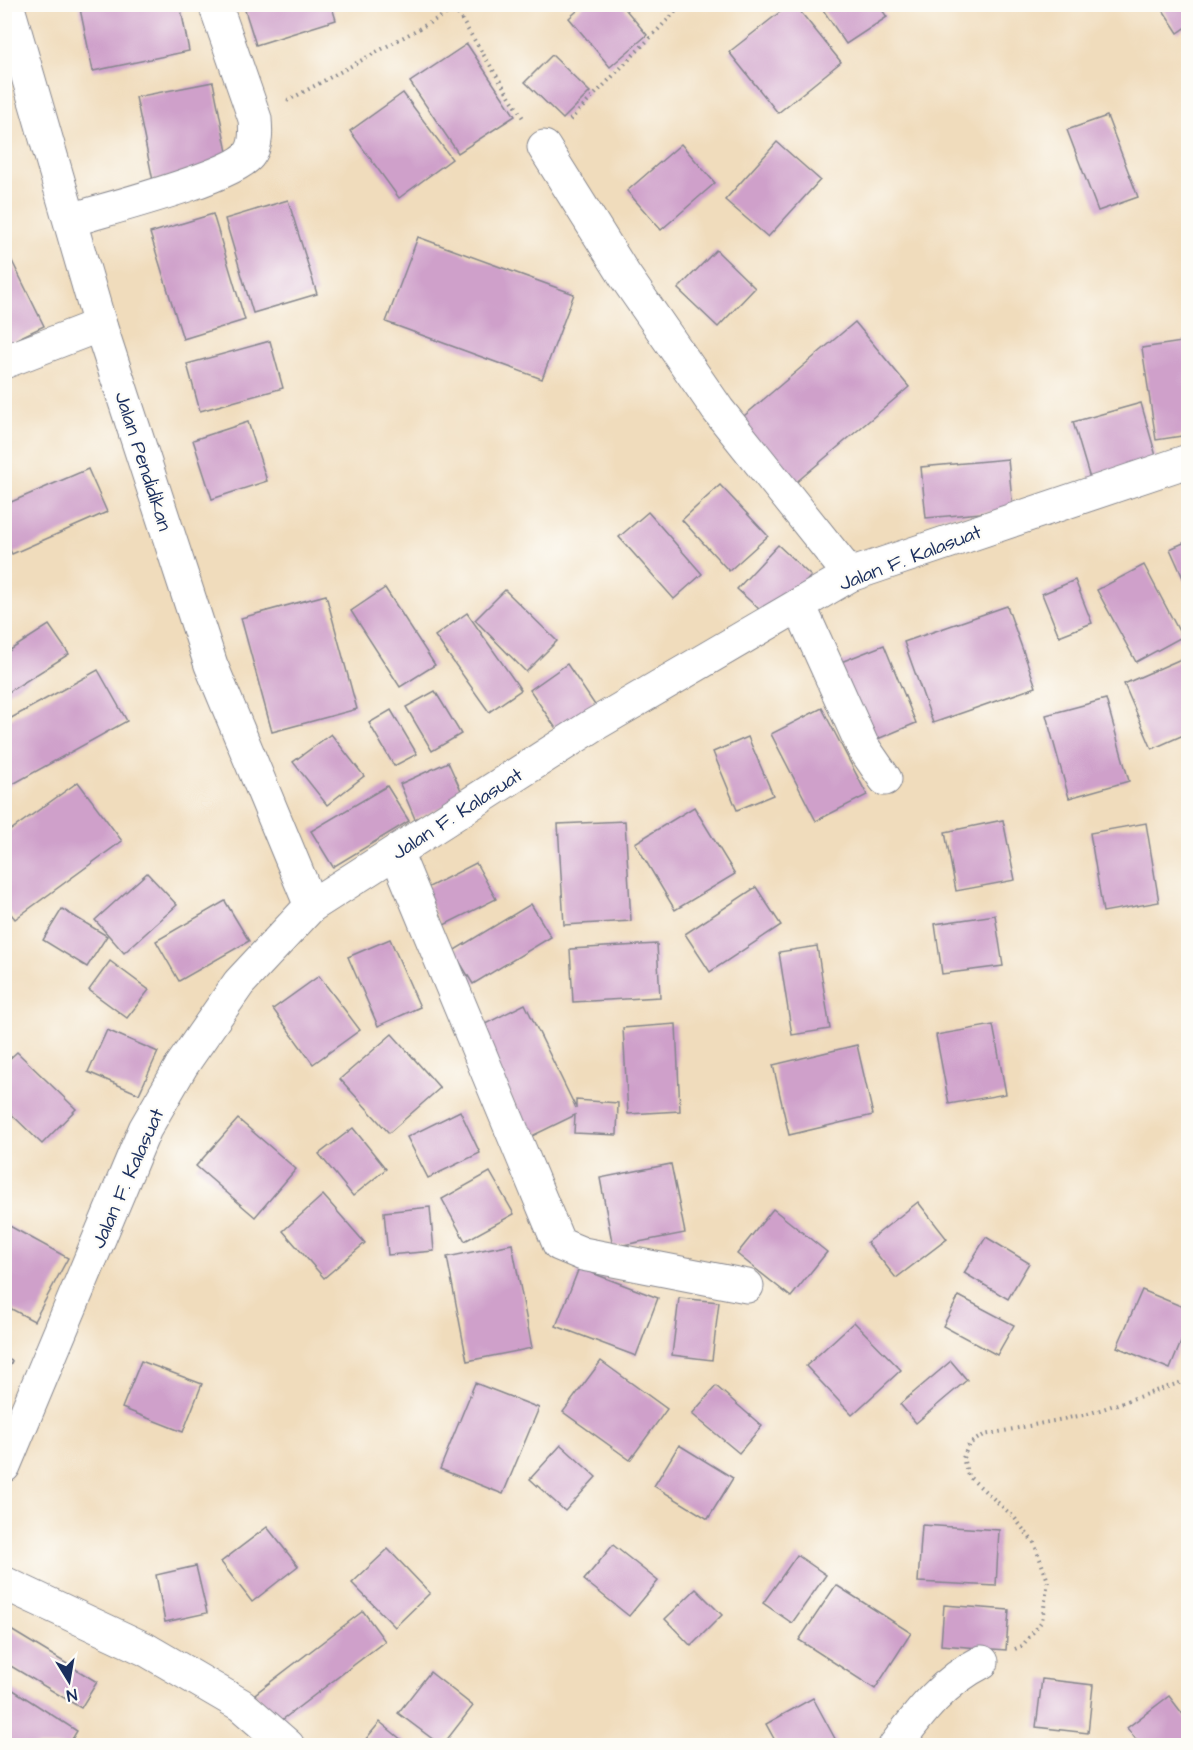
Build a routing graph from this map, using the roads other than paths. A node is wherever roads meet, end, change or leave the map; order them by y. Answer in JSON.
{"nodes":[{"id":1,"x":7,"y":4,"type":"edge"},
{"id":2,"x":215,"y":4,"type":"edge"},
{"id":3,"x":544,"y":147,"type":"road end"},
{"id":4,"x":71,"y":220,"type":"junction"},
{"id":5,"x":100,"y":325,"type":"junction"},
{"id":6,"x":4,"y":362,"type":"edge"},
{"id":7,"x":1188,"y":461,"type":"edge"},
{"id":8,"x":850,"y":575,"type":"junction"},
{"id":9,"x":799,"y":605,"type":"junction"},
{"id":10,"x":885,"y":779,"type":"dead end"},
{"id":11,"x":396,"y":852,"type":"junction"},
{"id":12,"x":311,"y":906,"type":"junction"},
{"id":13,"x":747,"y":1286,"type":"dead end"},
{"id":14,"x":4,"y":1466,"type":"edge"},
{"id":15,"x":4,"y":1583,"type":"edge"},
{"id":16,"x":982,"y":1662,"type":"road end"},
{"id":17,"x":288,"y":1746,"type":"edge"},
{"id":18,"x":896,"y":1746,"type":"edge"}],
"edges":[{"from":1,"to":4,"type":"street","name":"Jalan Pendidikan"},
{"from":2,"to":4,"type":"street"},
{"from":3,"to":8,"type":"street"},
{"from":4,"to":5,"type":"street","name":"Jalan Pendidikan"},
{"from":5,"to":6,"type":"street"},
{"from":5,"to":12,"type":"street","name":"Jalan Pendidikan"},
{"from":7,"to":8,"type":"street","name":"Jalan F. Kalasuat"},
{"from":8,"to":9,"type":"street","name":"Jalan F. Kalasuat"},
{"from":9,"to":10,"type":"street"},
{"from":9,"to":11,"type":"street","name":"Jalan F. Kalasuat"},
{"from":11,"to":12,"type":"street","name":"Jalan F. Kalasuat"},
{"from":11,"to":13,"type":"street"},
{"from":12,"to":14,"type":"street","name":"Jalan F. Kalasuat"},
{"from":15,"to":17,"type":"street"},
{"from":16,"to":18,"type":"street"}]}
